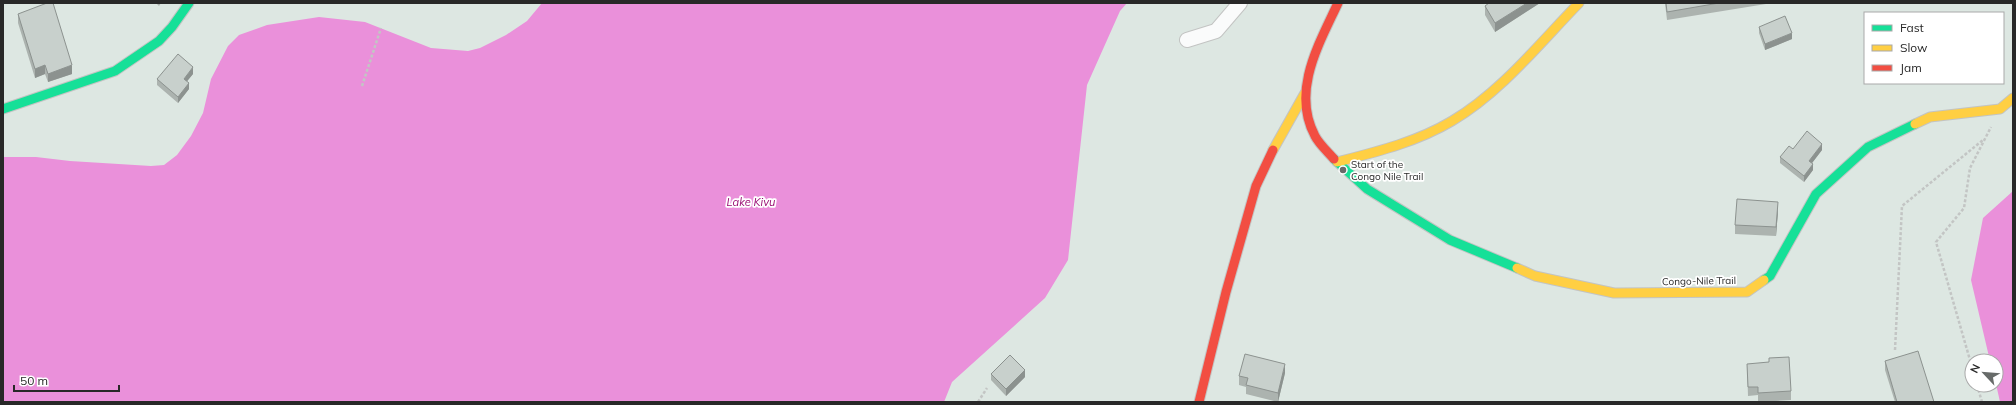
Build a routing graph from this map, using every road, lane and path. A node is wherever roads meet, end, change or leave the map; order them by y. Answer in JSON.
{"nodes":[{"id":1,"x":190,"y":3,"type":"edge"},
{"id":2,"x":1240,"y":3,"type":"edge"},
{"id":3,"x":1338,"y":3,"type":"edge"},
{"id":4,"x":1579,"y":3,"type":"edge"},
{"id":5,"x":381,"y":28,"type":"dead end"},
{"id":6,"x":1187,"y":40,"type":"dead end"},
{"id":7,"x":362,"y":86,"type":"dead end"},
{"id":8,"x":1305,"y":93,"type":"junction"},
{"id":9,"x":2013,"y":98,"type":"edge"},
{"id":10,"x":3,"y":109,"type":"edge"},
{"id":11,"x":2000,"y":109,"type":"junction"},
{"id":12,"x":1985,"y":138,"type":"junction"},
{"id":13,"x":1337,"y":162,"type":"junction"},
{"id":14,"x":1895,"y":350,"type":"dead end"},
{"id":15,"x":1968,"y":353,"type":"edge"},
{"id":16,"x":987,"y":388,"type":"dead end"},
{"id":17,"x":978,"y":402,"type":"edge"},
{"id":18,"x":1199,"y":402,"type":"edge"}],
"edges":[{"from":1,"to":10,"type":"main road"},
{"from":2,"to":6,"type":"street"},
{"from":3,"to":8,"type":"main road"},
{"from":4,"to":13,"type":"main road"},
{"from":5,"to":7,"type":"path"},
{"from":8,"to":13,"type":"main road","name":"Congo-Nile Trail"},
{"from":8,"to":18,"type":"main road"},
{"from":9,"to":11,"type":"main road"},
{"from":11,"to":12,"type":"path"},
{"from":11,"to":13,"type":"main road","name":"Congo-Nile Trail"},
{"from":12,"to":14,"type":"path"},
{"from":12,"to":15,"type":"path"},
{"from":16,"to":17,"type":"path"}]}
